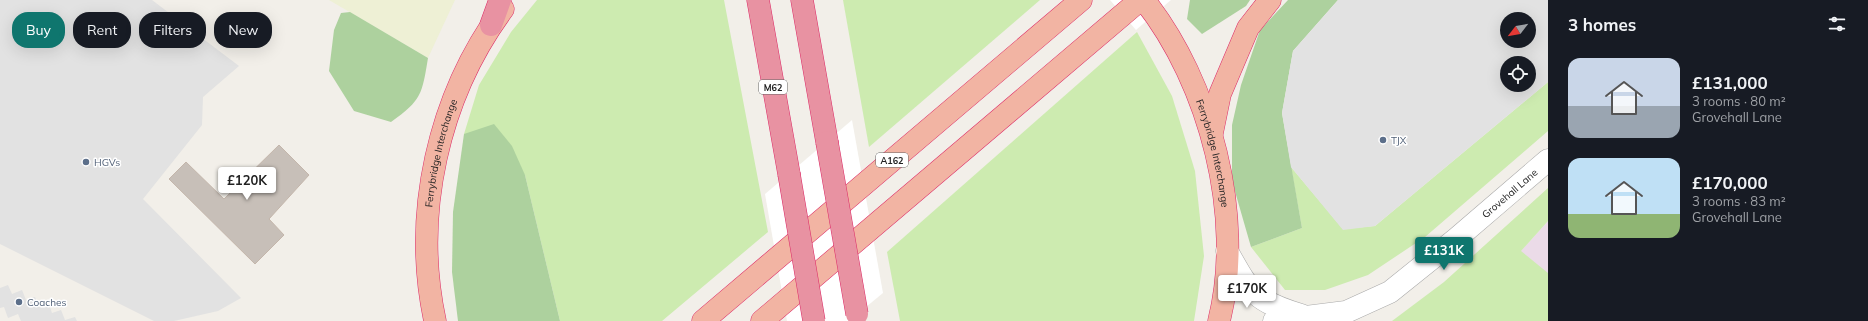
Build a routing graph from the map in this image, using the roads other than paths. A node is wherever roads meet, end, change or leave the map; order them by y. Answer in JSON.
{"nodes":[{"id":1,"x":500,"y":0,"type":"edge"},
{"id":2,"x":509,"y":0,"type":"edge"},
{"id":3,"x":758,"y":0,"type":"edge"},
{"id":4,"x":802,"y":0,"type":"edge"},
{"id":5,"x":1081,"y":0,"type":"edge"},
{"id":6,"x":1140,"y":0,"type":"edge"},
{"id":7,"x":1144,"y":0,"type":"edge"},
{"id":8,"x":1270,"y":0,"type":"edge"},
{"id":9,"x":491,"y":25,"type":"junction"},
{"id":10,"x":1212,"y":133,"type":"junction"},
{"id":11,"x":1548,"y":160,"type":"edge"},
{"id":12,"x":1227,"y":251,"type":"junction"},
{"id":13,"x":1308,"y":317,"type":"junction"},
{"id":14,"x":858,"y":318,"type":"edge"},
{"id":15,"x":435,"y":321,"type":"edge"},
{"id":16,"x":703,"y":321,"type":"edge"},
{"id":17,"x":762,"y":321,"type":"edge"},
{"id":18,"x":814,"y":321,"type":"edge"},
{"id":19,"x":1219,"y":321,"type":"edge"},
{"id":20,"x":1274,"y":321,"type":"edge"}],
"edges":[{"from":1,"to":9,"type":"highway"},
{"from":2,"to":9,"type":"highway","name":"Ferrybridge Interchange"},
{"from":3,"to":18,"type":"highway","number":"M62","bridge":true},
{"from":4,"to":14,"type":"highway","bridge":true},
{"from":5,"to":16,"type":"highway","number":"A162"},
{"from":6,"to":17,"type":"highway"},
{"from":7,"to":10,"type":"highway","name":"Ferrybridge Interchange"},
{"from":8,"to":10,"type":"highway"},
{"from":9,"to":15,"type":"highway","name":"Ferrybridge Interchange"},
{"from":10,"to":12,"type":"highway","name":"Ferrybridge Interchange"},
{"from":11,"to":13,"type":"street","name":"Grovehall Lane"},
{"from":12,"to":13,"type":"street","name":"Grovehall Lane"},
{"from":12,"to":19,"type":"highway","name":"Ferrybridge Interchange"},
{"from":13,"to":20,"type":"street","name":"Grovehall Lane"}]}
